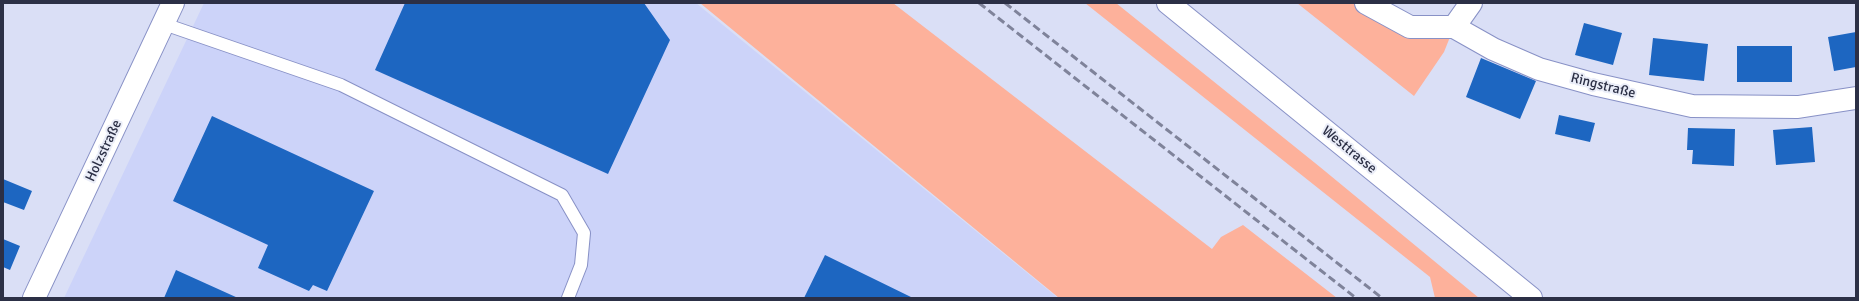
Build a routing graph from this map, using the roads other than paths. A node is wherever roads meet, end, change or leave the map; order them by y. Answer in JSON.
{"nodes":[{"id":1,"x":173,"y":3,"type":"edge"},
{"id":2,"x":1168,"y":3,"type":"edge"},
{"id":3,"x":1366,"y":3,"type":"edge"},
{"id":4,"x":1471,"y":3,"type":"edge"},
{"id":5,"x":164,"y":24,"type":"junction"},
{"id":6,"x":1454,"y":27,"type":"junction"},
{"id":7,"x":1856,"y":98,"type":"edge"},
{"id":8,"x":34,"y":298,"type":"edge"},
{"id":9,"x":568,"y":298,"type":"edge"},
{"id":10,"x":1531,"y":298,"type":"edge"}],
"edges":[{"from":1,"to":5,"type":"street","name":"Holzstraße"},
{"from":2,"to":10,"type":"street","name":"Westtrasse"},
{"from":3,"to":6,"type":"street","name":"Ringstraße"},
{"from":4,"to":6,"type":"street"},
{"from":5,"to":8,"type":"street","name":"Holzstraße"},
{"from":5,"to":9,"type":"lane"},
{"from":6,"to":7,"type":"street","name":"Ringstraße"}]}
